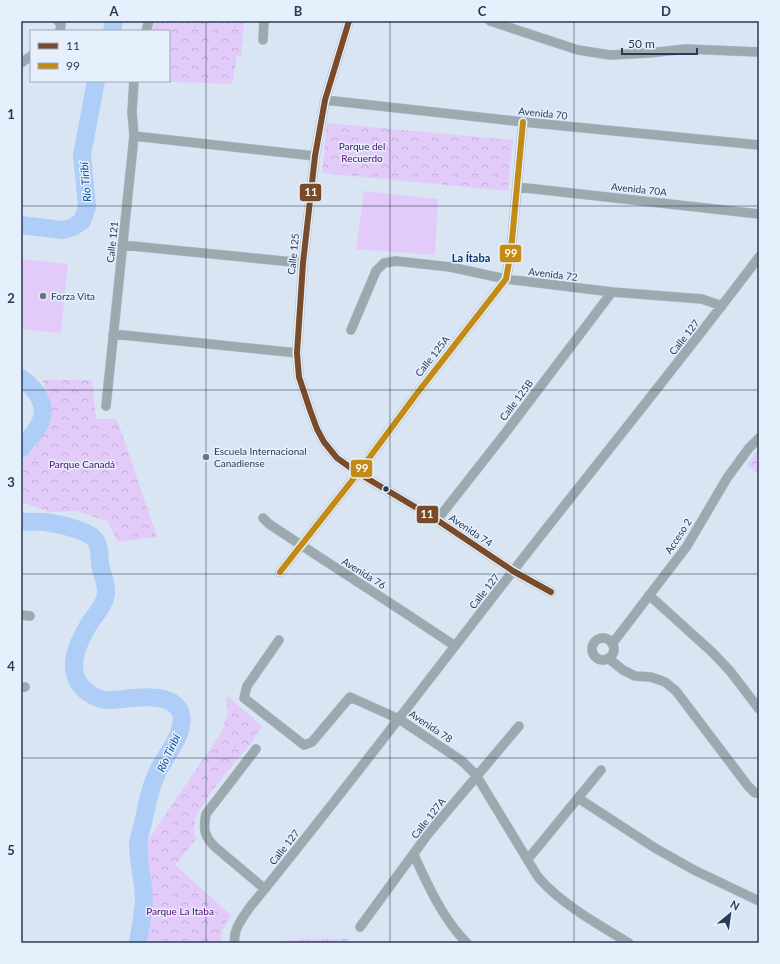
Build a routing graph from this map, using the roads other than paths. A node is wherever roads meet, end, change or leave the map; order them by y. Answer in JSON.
{"nodes":[{"id":1,"x":58,"y":21,"type":"edge"},
{"id":2,"x":264,"y":21,"type":"edge"},
{"id":3,"x":349,"y":21,"type":"edge"},
{"id":4,"x":490,"y":21,"type":"edge"},
{"id":5,"x":60,"y":30,"type":"edge"},
{"id":6,"x":263,"y":40,"type":"dead end"},
{"id":7,"x":759,"y":52,"type":"edge"},
{"id":8,"x":30,"y":57,"type":"edge"},
{"id":9,"x":21,"y":63,"type":"edge"},
{"id":10,"x":134,"y":82,"type":"edge"},
{"id":11,"x":325,"y":100,"type":"junction"},
{"id":12,"x":523,"y":122,"type":"junction"},
{"id":13,"x":134,"y":136,"type":"junction"},
{"id":14,"x":759,"y":145,"type":"edge"},
{"id":15,"x":315,"y":156,"type":"junction"},
{"id":16,"x":517,"y":187,"type":"junction"},
{"id":17,"x":759,"y":214,"type":"edge"},
{"id":18,"x":122,"y":245,"type":"junction"},
{"id":19,"x":759,"y":257,"type":"edge"},
{"id":20,"x":302,"y":263,"type":"junction"},
{"id":21,"x":506,"y":279,"type":"junction"},
{"id":22,"x":612,"y":292,"type":"junction"},
{"id":23,"x":722,"y":306,"type":"junction"},
{"id":24,"x":351,"y":330,"type":"dead end"},
{"id":25,"x":113,"y":334,"type":"junction"},
{"id":26,"x":297,"y":353,"type":"junction"},
{"id":27,"x":106,"y":406,"type":"dead end"},
{"id":28,"x":759,"y":438,"type":"edge"},
{"id":29,"x":358,"y":473,"type":"junction"},
{"id":30,"x":262,"y":518,"type":"dead end"},
{"id":31,"x":437,"y":520,"type":"junction"},
{"id":32,"x":301,"y":546,"type":"junction"},
{"id":33,"x":513,"y":571,"type":"junction"},
{"id":34,"x":280,"y":572,"type":"dead end"},
{"id":35,"x":550,"y":592,"type":"dead end"},
{"id":36,"x":649,"y":595,"type":"junction"},
{"id":37,"x":279,"y":640,"type":"dead end"},
{"id":38,"x":612,"y":644,"type":"junction"},
{"id":39,"x":455,"y":646,"type":"junction"},
{"id":40,"x":608,"y":658,"type":"junction"},
{"id":41,"x":759,"y":709,"type":"edge"},
{"id":42,"x":399,"y":719,"type":"junction"},
{"id":43,"x":519,"y":726,"type":"dead end"},
{"id":44,"x":256,"y":749,"type":"dead end"},
{"id":45,"x":601,"y":770,"type":"dead end"},
{"id":46,"x":476,"y":775,"type":"junction"},
{"id":47,"x":759,"y":793,"type":"edge"},
{"id":48,"x":578,"y":798,"type":"junction"},
{"id":49,"x":414,"y":855,"type":"junction"},
{"id":50,"x":528,"y":859,"type":"junction"},
{"id":51,"x":265,"y":889,"type":"junction"},
{"id":52,"x":759,"y":901,"type":"edge"},
{"id":53,"x":360,"y":927,"type":"dead end"},
{"id":54,"x":463,"y":941,"type":"edge"},
{"id":55,"x":235,"y":943,"type":"edge"},
{"id":56,"x":629,"y":943,"type":"edge"}],
"edges":[{"from":1,"to":5,"type":"street"},
{"from":2,"to":6,"type":"street"},
{"from":3,"to":11,"type":"street","name":"Calle 125"},
{"from":4,"to":7,"type":"street"},
{"from":8,"to":9,"type":"street"},
{"from":10,"to":13,"type":"street","name":"Calle 121"},
{"from":11,"to":12,"type":"street","name":"Avenida 70"},
{"from":11,"to":15,"type":"street","name":"Calle 125"},
{"from":12,"to":14,"type":"street","name":"Avenida 70"},
{"from":12,"to":16,"type":"street","name":"Calle 125A"},
{"from":13,"to":15,"type":"street"},
{"from":13,"to":18,"type":"street","name":"Calle 121"},
{"from":15,"to":20,"type":"street","name":"Calle 125"},
{"from":16,"to":17,"type":"street","name":"Avenida 70A"},
{"from":16,"to":21,"type":"street","name":"Calle 125A"},
{"from":18,"to":20,"type":"street"},
{"from":18,"to":25,"type":"street","name":"Calle 121"},
{"from":19,"to":23,"type":"street","name":"Calle 127"},
{"from":20,"to":26,"type":"street","name":"Calle 125"},
{"from":21,"to":22,"type":"street","name":"Avenida 72"},
{"from":21,"to":24,"type":"street","name":"Avenida 72"},
{"from":21,"to":29,"type":"street","name":"Calle 125A"},
{"from":22,"to":23,"type":"street","name":"Avenida 72"},
{"from":22,"to":31,"type":"street","name":"Calle 125B"},
{"from":23,"to":33,"type":"street","name":"Calle 127"},
{"from":25,"to":26,"type":"street"},
{"from":25,"to":27,"type":"street","name":"Calle 121"},
{"from":26,"to":29,"type":"street","name":"Calle 125"},
{"from":28,"to":36,"type":"street","name":"Acceso 2"},
{"from":29,"to":31,"type":"street","name":"Avenida 74"},
{"from":29,"to":32,"type":"street","name":"Calle 125A"},
{"from":30,"to":32,"type":"street","name":"Avenida 76"},
{"from":31,"to":33,"type":"street","name":"Avenida 74"},
{"from":32,"to":34,"type":"street","name":"Calle 125A"},
{"from":32,"to":39,"type":"street","name":"Avenida 76"},
{"from":33,"to":35,"type":"street","name":"Avenida 74"},
{"from":33,"to":39,"type":"street","name":"Calle 127"},
{"from":36,"to":38,"type":"street","name":"Acceso 2"},
{"from":36,"to":41,"type":"street"},
{"from":37,"to":42,"type":"street","name":"Avenida 78"},
{"from":38,"to":40,"type":"street"},
{"from":38,"to":40,"type":"street"},
{"from":39,"to":42,"type":"street","name":"Calle 127"},
{"from":40,"to":47,"type":"street"},
{"from":42,"to":46,"type":"street","name":"Avenida 78"},
{"from":42,"to":51,"type":"street","name":"Calle 127"},
{"from":43,"to":46,"type":"street","name":"Calle 127A"},
{"from":44,"to":51,"type":"street"},
{"from":45,"to":48,"type":"street"},
{"from":46,"to":49,"type":"street","name":"Calle 127A"},
{"from":46,"to":50,"type":"street","name":"Avenida 78"},
{"from":48,"to":50,"type":"street"},
{"from":48,"to":52,"type":"street"},
{"from":49,"to":53,"type":"street","name":"Calle 127A"},
{"from":49,"to":54,"type":"street"},
{"from":50,"to":56,"type":"street","name":"Avenida 78"},
{"from":51,"to":55,"type":"street","name":"Calle 127"}]}
